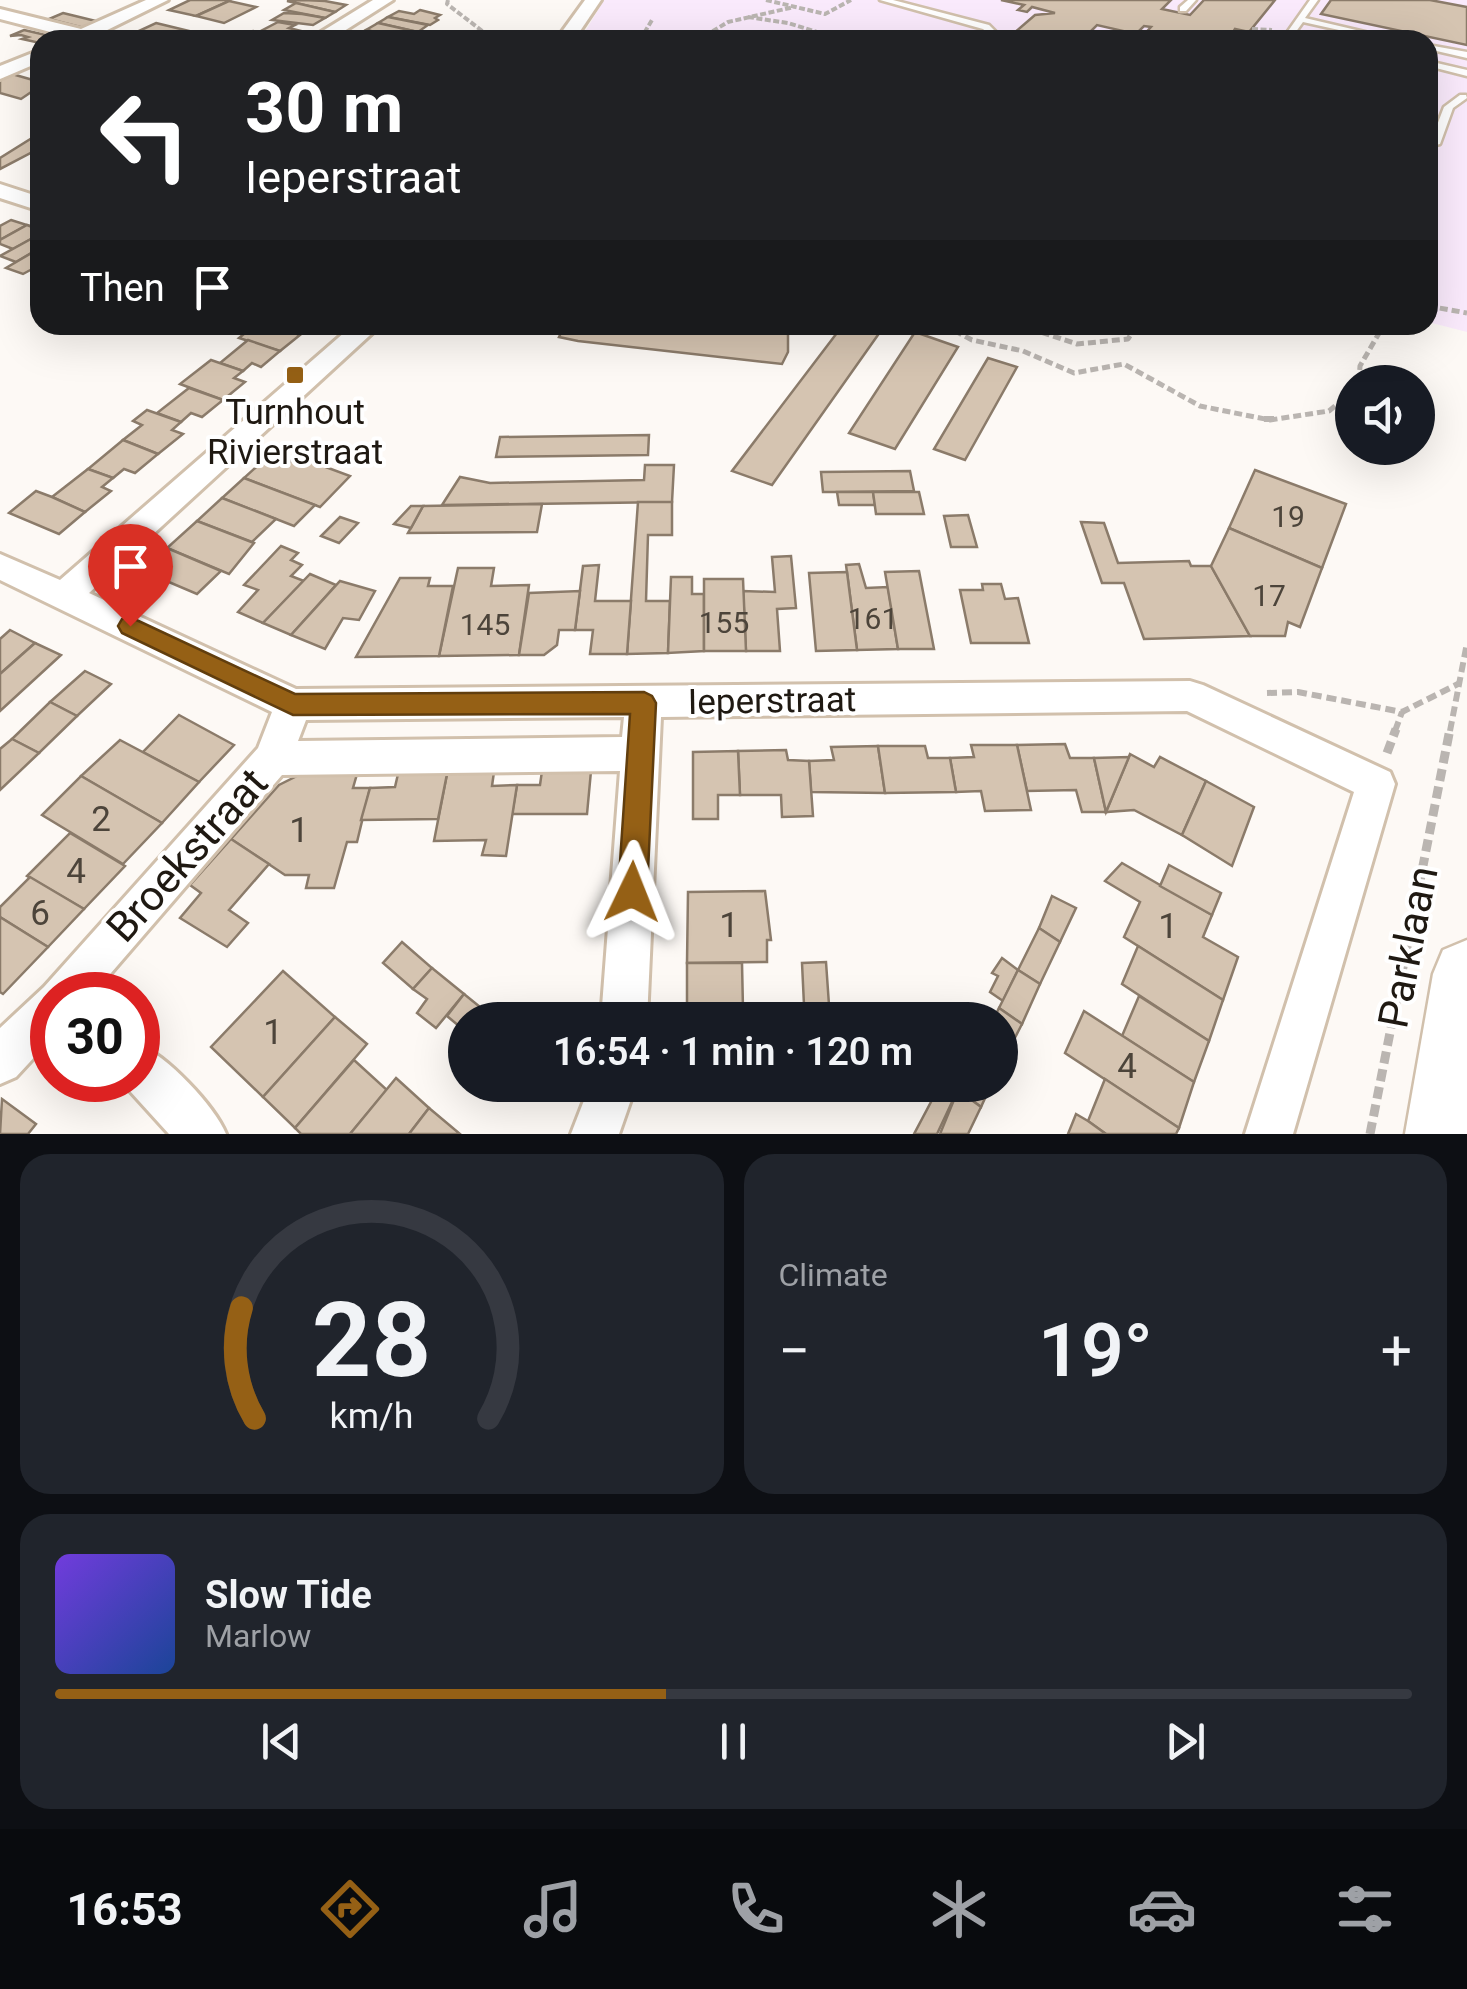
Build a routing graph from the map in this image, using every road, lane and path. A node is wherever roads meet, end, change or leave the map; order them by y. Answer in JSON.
{"nodes":[{"id":1,"x":160,"y":0,"type":"edge"},
{"id":2,"x":385,"y":0,"type":"edge"},
{"id":3,"x":448,"y":0,"type":"edge"},
{"id":4,"x":593,"y":0,"type":"edge"},
{"id":5,"x":766,"y":0,"type":"edge"},
{"id":6,"x":851,"y":0,"type":"edge"},
{"id":7,"x":884,"y":0,"type":"edge"},
{"id":8,"x":1192,"y":0,"type":"edge"},
{"id":9,"x":1314,"y":0,"type":"edge"},
{"id":10,"x":794,"y":7,"type":"junction"},
{"id":11,"x":1183,"y":9,"type":"dead end"},
{"id":12,"x":0,"y":14,"type":"edge"},
{"id":13,"x":746,"y":16,"type":"junction"},
{"id":14,"x":652,"y":20,"type":"dead end"},
{"id":15,"x":1300,"y":20,"type":"junction"},
{"id":16,"x":1252,"y":29,"type":"dead end"},
{"id":17,"x":51,"y":30,"type":"edge"},
{"id":18,"x":94,"y":30,"type":"edge"},
{"id":19,"x":334,"y":30,"type":"edge"},
{"id":20,"x":482,"y":30,"type":"edge"},
{"id":21,"x":572,"y":30,"type":"edge"},
{"id":22,"x":646,"y":30,"type":"edge"},
{"id":23,"x":718,"y":30,"type":"edge"},
{"id":24,"x":811,"y":30,"type":"edge"},
{"id":25,"x":989,"y":30,"type":"edge"},
{"id":26,"x":1272,"y":30,"type":"dead end"},
{"id":27,"x":1293,"y":30,"type":"edge"},
{"id":28,"x":1348,"y":30,"type":"edge"},
{"id":29,"x":1438,"y":49,"type":"edge"},
{"id":30,"x":1467,"y":56,"type":"edge"},
{"id":31,"x":30,"y":60,"type":"edge"},
{"id":32,"x":1438,"y":66,"type":"edge"},
{"id":33,"x":0,"y":73,"type":"edge"},
{"id":34,"x":1467,"y":73,"type":"edge"},
{"id":35,"x":1463,"y":97,"type":"dead end"},
{"id":36,"x":1438,"y":135,"type":"edge"},
{"id":37,"x":0,"y":191,"type":"edge"},
{"id":38,"x":30,"y":201,"type":"edge"},
{"id":39,"x":1438,"y":308,"type":"edge"},
{"id":40,"x":1467,"y":313,"type":"edge"},
{"id":41,"x":357,"y":335,"type":"edge"},
{"id":42,"x":963,"y":335,"type":"edge"},
{"id":43,"x":1049,"y":335,"type":"edge"},
{"id":44,"x":1131,"y":335,"type":"edge"},
{"id":45,"x":1378,"y":335,"type":"edge"},
{"id":46,"x":1361,"y":365,"type":"edge"},
{"id":47,"x":1335,"y":406,"type":"edge"},
{"id":48,"x":0,"y":566,"type":"edge"},
{"id":49,"x":65,"y":595,"type":"junction"},
{"id":50,"x":1467,"y":643,"type":"edge"},
{"id":51,"x":1462,"y":683,"type":"junction"},
{"id":52,"x":1190,"y":696,"type":"junction"},
{"id":53,"x":644,"y":703,"type":"junction"},
{"id":54,"x":293,"y":704,"type":"junction"},
{"id":55,"x":638,"y":754,"type":"junction"},
{"id":56,"x":273,"y":758,"type":"junction"},
{"id":57,"x":84,"y":972,"type":"edge"},
{"id":58,"x":1467,"y":974,"type":"edge"},
{"id":59,"x":625,"y":1002,"type":"edge"},
{"id":60,"x":30,"y":1030,"type":"edge"},
{"id":61,"x":0,"y":1061,"type":"edge"},
{"id":62,"x":160,"y":1090,"type":"edge"},
{"id":63,"x":606,"y":1102,"type":"edge"},
{"id":64,"x":202,"y":1134,"type":"edge"},
{"id":65,"x":595,"y":1134,"type":"edge"},
{"id":66,"x":1269,"y":1134,"type":"edge"},
{"id":67,"x":1370,"y":1134,"type":"edge"},
{"id":68,"x":1442,"y":1134,"type":"edge"}],
"edges":[{"from":1,"to":18,"type":"street"},
{"from":2,"to":19,"type":"street"},
{"from":3,"to":20,"type":"path"},
{"from":4,"to":21,"type":"street"},
{"from":5,"to":10,"type":"path"},
{"from":6,"to":10,"type":"path"},
{"from":7,"to":25,"type":"lane"},
{"from":8,"to":11,"type":"lane"},
{"from":9,"to":15,"type":"lane"},
{"from":10,"to":13,"type":"path"},
{"from":12,"to":17,"type":"street"},
{"from":13,"to":23,"type":"path"},
{"from":13,"to":24,"type":"path"},
{"from":14,"to":22,"type":"path"},
{"from":15,"to":27,"type":"lane"},
{"from":15,"to":28,"type":"lane"},
{"from":16,"to":26,"type":"path"},
{"from":29,"to":30,"type":"lane"},
{"from":31,"to":33,"type":"street"},
{"from":32,"to":34,"type":"lane"},
{"from":35,"to":36,"type":"lane"},
{"from":37,"to":38,"type":"street"},
{"from":39,"to":40,"type":"path"},
{"from":41,"to":49,"type":"street"},
{"from":42,"to":47,"type":"path"},
{"from":43,"to":44,"type":"path"},
{"from":45,"to":46,"type":"path"},
{"from":48,"to":49,"type":"street","name":"Ieperstraat"},
{"from":49,"to":54,"type":"street","name":"Ieperstraat"},
{"from":50,"to":51,"type":"path","name":"Parklaan"},
{"from":51,"to":52,"type":"path"},
{"from":51,"to":67,"type":"path","name":"Parklaan"},
{"from":52,"to":53,"type":"street","name":"Ieperstraat"},
{"from":52,"to":66,"type":"street","name":"Ieperstraat"},
{"from":53,"to":54,"type":"street","name":"Ieperstraat"},
{"from":53,"to":55,"type":"street"},
{"from":54,"to":56,"type":"street","name":"Broekstraat"},
{"from":55,"to":56,"type":"street"},
{"from":55,"to":59,"type":"street"},
{"from":56,"to":57,"type":"street","name":"Broekstraat"},
{"from":58,"to":68,"type":"main road","name":"Parklaan"},
{"from":60,"to":61,"type":"street","name":"Broekstraat"},
{"from":62,"to":64,"type":"street"},
{"from":63,"to":65,"type":"street"}]}
